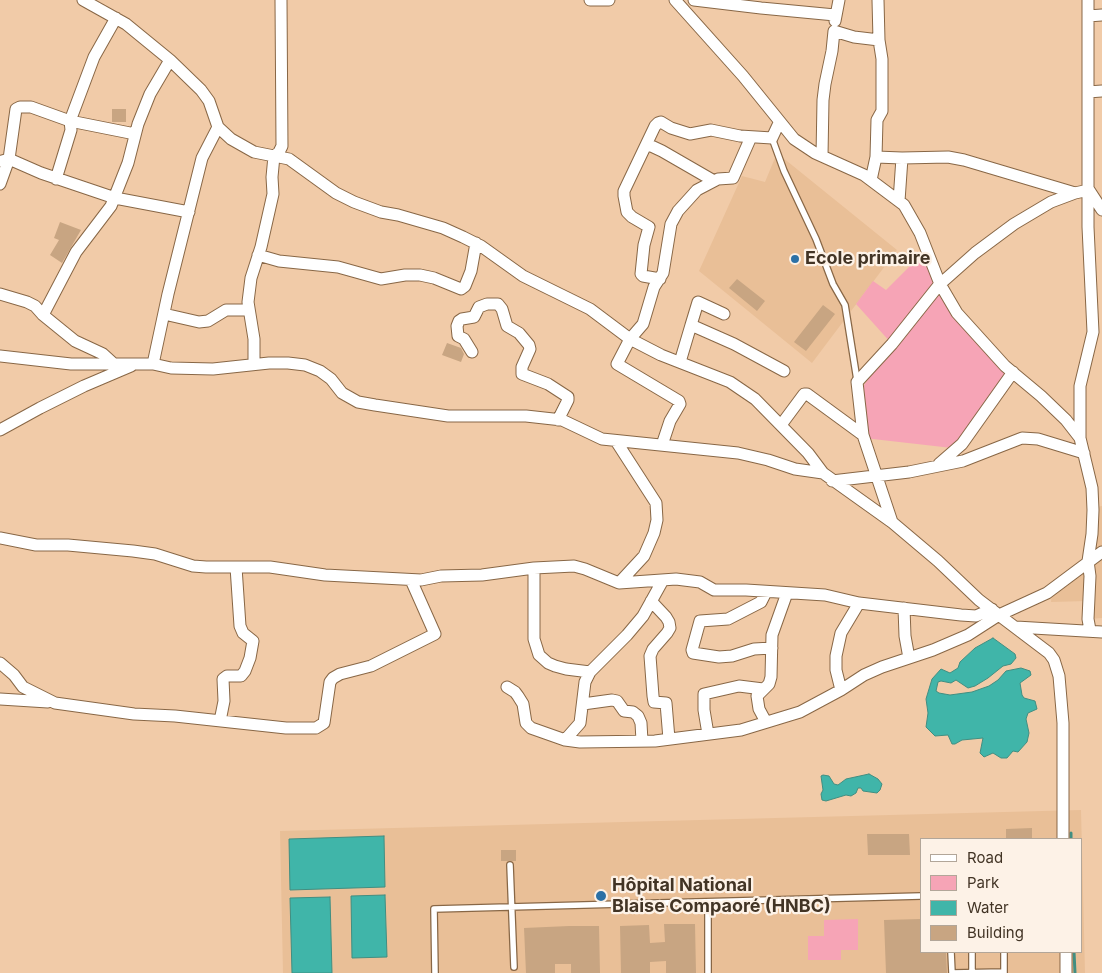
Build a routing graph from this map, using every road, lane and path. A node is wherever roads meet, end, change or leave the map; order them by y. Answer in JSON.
{"nodes":[{"id":1,"x":83,"y":0,"type":"edge"},
{"id":2,"x":281,"y":0,"type":"edge"},
{"id":3,"x":590,"y":0,"type":"edge"},
{"id":4,"x":609,"y":0,"type":"edge"},
{"id":5,"x":675,"y":0,"type":"edge"},
{"id":6,"x":694,"y":0,"type":"edge"},
{"id":7,"x":839,"y":0,"type":"edge"},
{"id":8,"x":878,"y":0,"type":"edge"},
{"id":9,"x":1088,"y":0,"type":"edge"},
{"id":10,"x":687,"y":6,"type":"edge"},
{"id":11,"x":835,"y":15,"type":"junction"},
{"id":12,"x":1102,"y":15,"type":"edge"},
{"id":13,"x":1088,"y":16,"type":"junction"},
{"id":14,"x":116,"y":18,"type":"junction"},
{"id":15,"x":834,"y":31,"type":"junction"},
{"id":16,"x":878,"y":40,"type":"junction"},
{"id":17,"x":170,"y":60,"type":"junction"},
{"id":18,"x":1102,"y":91,"type":"edge"},
{"id":19,"x":1088,"y":92,"type":"junction"},
{"id":20,"x":70,"y":121,"type":"junction"},
{"id":21,"x":779,"y":122,"type":"junction"},
{"id":22,"x":218,"y":127,"type":"junction"},
{"id":23,"x":135,"y":134,"type":"junction"},
{"id":24,"x":751,"y":138,"type":"junction"},
{"id":25,"x":772,"y":138,"type":"junction"},
{"id":26,"x":647,"y":144,"type":"junction"},
{"id":27,"x":274,"y":156,"type":"junction"},
{"id":28,"x":822,"y":156,"type":"junction"},
{"id":29,"x":876,"y":156,"type":"junction"},
{"id":30,"x":902,"y":158,"type":"junction"},
{"id":31,"x":4,"y":160,"type":"edge"},
{"id":32,"x":56,"y":179,"type":"junction"},
{"id":33,"x":871,"y":180,"type":"junction"},
{"id":34,"x":714,"y":181,"type":"junction"},
{"id":35,"x":0,"y":184,"type":"edge"},
{"id":36,"x":1089,"y":190,"type":"junction"},
{"id":37,"x":1075,"y":193,"type":"junction"},
{"id":38,"x":114,"y":198,"type":"junction"},
{"id":39,"x":899,"y":201,"type":"junction"},
{"id":40,"x":1102,"y":210,"type":"edge"},
{"id":41,"x":189,"y":212,"type":"junction"},
{"id":42,"x":476,"y":243,"type":"junction"},
{"id":43,"x":258,"y":255,"type":"junction"},
{"id":44,"x":660,"y":279,"type":"junction"},
{"id":45,"x":940,"y":284,"type":"junction"},
{"id":46,"x":0,"y":294,"type":"edge"},
{"id":47,"x":1091,"y":297,"type":"junction"},
{"id":48,"x":1102,"y":303,"type":"edge"},
{"id":49,"x":249,"y":310,"type":"junction"},
{"id":50,"x":164,"y":314,"type":"junction"},
{"id":51,"x":724,"y":314,"type":"dead end"},
{"id":52,"x":43,"y":315,"type":"junction"},
{"id":53,"x":691,"y":325,"type":"junction"},
{"id":54,"x":630,"y":339,"type":"junction"},
{"id":55,"x":472,"y":352,"type":"dead end"},
{"id":56,"x":0,"y":356,"type":"edge"},
{"id":57,"x":680,"y":362,"type":"junction"},
{"id":58,"x":114,"y":364,"type":"junction"},
{"id":59,"x":136,"y":364,"type":"junction"},
{"id":60,"x":153,"y":364,"type":"junction"},
{"id":61,"x":254,"y":364,"type":"junction"},
{"id":62,"x":784,"y":371,"type":"dead end"},
{"id":63,"x":1013,"y":372,"type":"junction"},
{"id":64,"x":858,"y":382,"type":"junction"},
{"id":65,"x":558,"y":420,"type":"junction"},
{"id":66,"x":781,"y":425,"type":"junction"},
{"id":67,"x":0,"y":430,"type":"edge"},
{"id":68,"x":863,"y":435,"type":"junction"},
{"id":69,"x":1080,"y":438,"type":"junction"},
{"id":70,"x":616,"y":441,"type":"junction"},
{"id":71,"x":662,"y":445,"type":"junction"},
{"id":72,"x":1084,"y":453,"type":"junction"},
{"id":73,"x":939,"y":465,"type":"junction"},
{"id":74,"x":823,"y":473,"type":"junction"},
{"id":75,"x":877,"y":476,"type":"junction"},
{"id":76,"x":832,"y":481,"type":"junction"},
{"id":77,"x":1092,"y":488,"type":"junction"},
{"id":78,"x":1102,"y":497,"type":"edge"},
{"id":79,"x":893,"y":523,"type":"junction"},
{"id":80,"x":0,"y":538,"type":"edge"},
{"id":81,"x":1102,"y":552,"type":"edge"},
{"id":82,"x":1088,"y":561,"type":"junction"},
{"id":83,"x":236,"y":567,"type":"junction"},
{"id":84,"x":534,"y":568,"type":"junction"},
{"id":85,"x":411,"y":580,"type":"junction"},
{"id":86,"x":663,"y":580,"type":"junction"},
{"id":87,"x":620,"y":583,"type":"junction"},
{"id":88,"x":766,"y":592,"type":"junction"},
{"id":89,"x":787,"y":593,"type":"junction"},
{"id":90,"x":651,"y":601,"type":"junction"},
{"id":91,"x":859,"y":603,"type":"junction"},
{"id":92,"x":904,"y":608,"type":"junction"},
{"id":93,"x":996,"y":612,"type":"junction"},
{"id":94,"x":1016,"y":627,"type":"junction"},
{"id":95,"x":1090,"y":630,"type":"junction"},
{"id":96,"x":1102,"y":632,"type":"edge"},
{"id":97,"x":772,"y":648,"type":"junction"},
{"id":98,"x":909,"y":658,"type":"junction"},
{"id":99,"x":0,"y":663,"type":"edge"},
{"id":100,"x":590,"y":672,"type":"junction"},
{"id":101,"x":506,"y":687,"type":"dead end"},
{"id":102,"x":763,"y":689,"type":"junction"},
{"id":103,"x":842,"y":690,"type":"junction"},
{"id":104,"x":0,"y":699,"type":"edge"},
{"id":105,"x":55,"y":702,"type":"junction"},
{"id":106,"x":583,"y":704,"type":"junction"},
{"id":107,"x":220,"y":721,"type":"junction"},
{"id":108,"x":766,"y":722,"type":"junction"},
{"id":109,"x":708,"y":734,"type":"junction"},
{"id":110,"x":669,"y":739,"type":"junction"},
{"id":111,"x":565,"y":740,"type":"junction"},
{"id":112,"x":642,"y":741,"type":"junction"},
{"id":113,"x":1063,"y":838,"type":"edge"},
{"id":114,"x":510,"y":865,"type":"dead end"},
{"id":115,"x":920,"y":896,"type":"edge"},
{"id":116,"x":708,"y":902,"type":"junction"},
{"id":117,"x":512,"y":907,"type":"junction"},
{"id":118,"x":951,"y":953,"type":"edge"},
{"id":119,"x":972,"y":953,"type":"edge"},
{"id":120,"x":1004,"y":953,"type":"edge"},
{"id":121,"x":1066,"y":953,"type":"edge"},
{"id":122,"x":514,"y":967,"type":"dead end"},
{"id":123,"x":972,"y":972,"type":"edge"},
{"id":124,"x":1004,"y":972,"type":"edge"},
{"id":125,"x":436,"y":973,"type":"edge"},
{"id":126,"x":708,"y":973,"type":"edge"},
{"id":127,"x":1066,"y":973,"type":"edge"}],
"edges":[{"from":1,"to":14,"type":"street"},
{"from":2,"to":27,"type":"street"},
{"from":3,"to":4,"type":"street"},
{"from":5,"to":10,"type":"street"},
{"from":6,"to":11,"type":"street"},
{"from":7,"to":11,"type":"street"},
{"from":8,"to":16,"type":"street"},
{"from":9,"to":13,"type":"street"},
{"from":10,"to":21,"type":"street"},
{"from":11,"to":15,"type":"street"},
{"from":12,"to":13,"type":"street"},
{"from":13,"to":19,"type":"street"},
{"from":14,"to":17,"type":"street"},
{"from":14,"to":20,"type":"street"},
{"from":15,"to":16,"type":"street"},
{"from":15,"to":28,"type":"street"},
{"from":16,"to":29,"type":"street"},
{"from":17,"to":22,"type":"street"},
{"from":17,"to":23,"type":"street"},
{"from":18,"to":19,"type":"street"},
{"from":19,"to":36,"type":"street"},
{"from":20,"to":23,"type":"street"},
{"from":20,"to":31,"type":"street"},
{"from":20,"to":32,"type":"street"},
{"from":21,"to":25,"type":"street"},
{"from":21,"to":28,"type":"street"},
{"from":22,"to":27,"type":"street"},
{"from":22,"to":41,"type":"street"},
{"from":23,"to":38,"type":"street"},
{"from":24,"to":25,"type":"street"},
{"from":24,"to":26,"type":"street"},
{"from":24,"to":34,"type":"street"},
{"from":25,"to":64,"type":"lane"},
{"from":26,"to":34,"type":"street"},
{"from":26,"to":44,"type":"street"},
{"from":27,"to":42,"type":"street"},
{"from":27,"to":43,"type":"street"},
{"from":28,"to":33,"type":"street"},
{"from":29,"to":30,"type":"street"},
{"from":29,"to":33,"type":"street"},
{"from":30,"to":37,"type":"street"},
{"from":30,"to":39,"type":"street"},
{"from":31,"to":32,"type":"street"},
{"from":31,"to":35,"type":"street"},
{"from":32,"to":38,"type":"street"},
{"from":33,"to":39,"type":"street"},
{"from":34,"to":44,"type":"street"},
{"from":36,"to":37,"type":"street"},
{"from":36,"to":40,"type":"street"},
{"from":36,"to":47,"type":"street"},
{"from":37,"to":45,"type":"street"},
{"from":38,"to":41,"type":"street"},
{"from":38,"to":52,"type":"street"},
{"from":39,"to":45,"type":"street"},
{"from":41,"to":50,"type":"street"},
{"from":42,"to":43,"type":"street"},
{"from":42,"to":54,"type":"street"},
{"from":43,"to":49,"type":"street"},
{"from":44,"to":54,"type":"street"},
{"from":45,"to":63,"type":"street"},
{"from":45,"to":64,"type":"street"},
{"from":46,"to":52,"type":"street"},
{"from":47,"to":48,"type":"street"},
{"from":47,"to":69,"type":"street"},
{"from":49,"to":50,"type":"street"},
{"from":49,"to":61,"type":"street"},
{"from":50,"to":60,"type":"street"},
{"from":51,"to":53,"type":"street"},
{"from":52,"to":58,"type":"street"},
{"from":53,"to":57,"type":"street"},
{"from":53,"to":62,"type":"street"},
{"from":54,"to":57,"type":"street"},
{"from":54,"to":71,"type":"street"},
{"from":55,"to":65,"type":"street"},
{"from":56,"to":58,"type":"street"},
{"from":57,"to":66,"type":"street"},
{"from":58,"to":59,"type":"street"},
{"from":59,"to":60,"type":"street"},
{"from":59,"to":67,"type":"street"},
{"from":60,"to":61,"type":"street"},
{"from":61,"to":65,"type":"street"},
{"from":63,"to":69,"type":"street"},
{"from":63,"to":73,"type":"street"},
{"from":64,"to":68,"type":"street"},
{"from":65,"to":70,"type":"street"},
{"from":66,"to":68,"type":"street"},
{"from":66,"to":74,"type":"street"},
{"from":68,"to":75,"type":"street"},
{"from":69,"to":72,"type":"street"},
{"from":70,"to":71,"type":"street"},
{"from":70,"to":87,"type":"street"},
{"from":71,"to":74,"type":"street"},
{"from":72,"to":73,"type":"street"},
{"from":72,"to":77,"type":"street"},
{"from":73,"to":75,"type":"street"},
{"from":74,"to":76,"type":"street"},
{"from":75,"to":76,"type":"street"},
{"from":75,"to":79,"type":"street"},
{"from":76,"to":79,"type":"street"},
{"from":77,"to":78,"type":"street"},
{"from":77,"to":82,"type":"street"},
{"from":79,"to":93,"type":"street"},
{"from":80,"to":83,"type":"street"},
{"from":81,"to":82,"type":"street"},
{"from":82,"to":93,"type":"street"},
{"from":82,"to":95,"type":"street"},
{"from":83,"to":85,"type":"street"},
{"from":83,"to":107,"type":"street"},
{"from":84,"to":85,"type":"street"},
{"from":84,"to":87,"type":"street"},
{"from":84,"to":100,"type":"street"},
{"from":85,"to":107,"type":"street"},
{"from":86,"to":87,"type":"street"},
{"from":86,"to":88,"type":"street"},
{"from":86,"to":90,"type":"street"},
{"from":88,"to":89,"type":"street"},
{"from":88,"to":97,"type":"street"},
{"from":89,"to":91,"type":"street"},
{"from":89,"to":97,"type":"street"},
{"from":90,"to":100,"type":"street"},
{"from":90,"to":110,"type":"street"},
{"from":91,"to":92,"type":"street"},
{"from":91,"to":103,"type":"street"},
{"from":92,"to":93,"type":"street"},
{"from":92,"to":98,"type":"street"},
{"from":93,"to":94,"type":"street"},
{"from":93,"to":98,"type":"street"},
{"from":94,"to":95,"type":"street"},
{"from":94,"to":113,"type":"street"},
{"from":95,"to":96,"type":"street"},
{"from":97,"to":102,"type":"street"},
{"from":98,"to":103,"type":"street"},
{"from":99,"to":105,"type":"street"},
{"from":100,"to":106,"type":"street"},
{"from":101,"to":111,"type":"street"},
{"from":102,"to":108,"type":"street"},
{"from":102,"to":109,"type":"street"},
{"from":103,"to":108,"type":"street"},
{"from":104,"to":105,"type":"street"},
{"from":105,"to":107,"type":"street"},
{"from":106,"to":111,"type":"street"},
{"from":106,"to":112,"type":"street"},
{"from":108,"to":109,"type":"street"},
{"from":109,"to":110,"type":"street"},
{"from":110,"to":112,"type":"street"},
{"from":111,"to":112,"type":"street"},
{"from":114,"to":117,"type":"lane"},
{"from":115,"to":116,"type":"lane"},
{"from":116,"to":117,"type":"lane"},
{"from":116,"to":126,"type":"lane"},
{"from":117,"to":122,"type":"lane"},
{"from":117,"to":125,"type":"lane"},
{"from":118,"to":123,"type":"lane"},
{"from":119,"to":123,"type":"lane"},
{"from":120,"to":124,"type":"lane"},
{"from":121,"to":127,"type":"street"},
{"from":123,"to":124,"type":"lane"}]}
